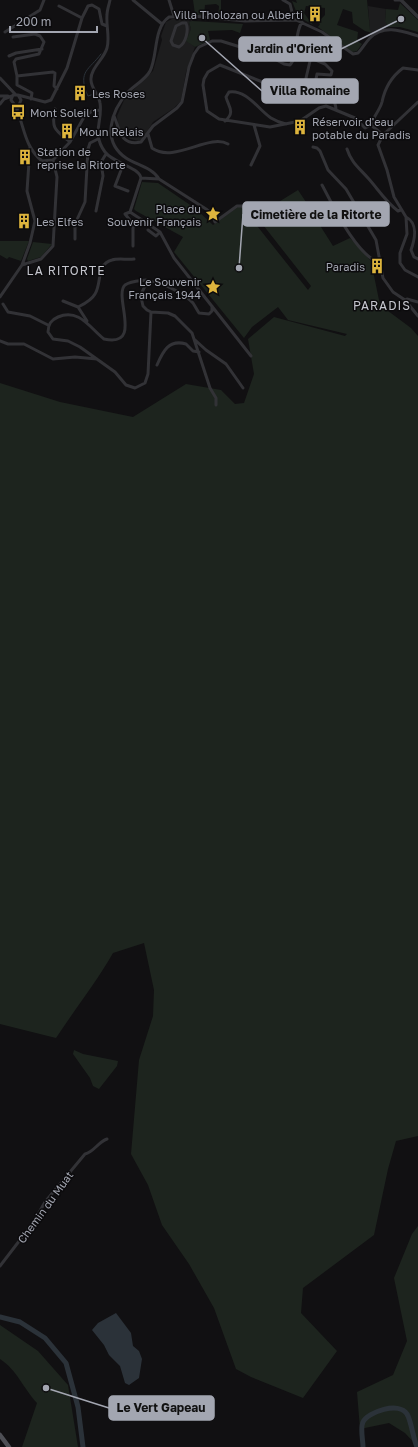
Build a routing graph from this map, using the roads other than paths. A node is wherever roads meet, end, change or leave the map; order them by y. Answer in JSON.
{"nodes":[{"id":1,"x":44,"y":0,"type":"edge"},
{"id":2,"x":110,"y":0,"type":"edge"},
{"id":3,"x":132,"y":0,"type":"edge"},
{"id":4,"x":169,"y":0,"type":"edge"},
{"id":5,"x":283,"y":0,"type":"edge"},
{"id":6,"x":395,"y":0,"type":"edge"},
{"id":7,"x":401,"y":0,"type":"edge"},
{"id":8,"x":59,"y":6,"type":"dead end"},
{"id":9,"x":174,"y":16,"type":"junction"},
{"id":10,"x":418,"y":16,"type":"edge"},
{"id":11,"x":82,"y":18,"type":"junction"},
{"id":12,"x":294,"y":20,"type":"junction"},
{"id":13,"x":302,"y":22,"type":"junction"},
{"id":14,"x":162,"y":24,"type":"junction"},
{"id":15,"x":107,"y":26,"type":"junction"},
{"id":16,"x":5,"y":32,"type":"dead end"},
{"id":17,"x":418,"y":36,"type":"edge"},
{"id":18,"x":13,"y":37,"type":"dead end"},
{"id":19,"x":334,"y":41,"type":"junction"},
{"id":20,"x":173,"y":45,"type":"joint"},
{"id":21,"x":42,"y":49,"type":"junction"},
{"id":22,"x":9,"y":56,"type":"dead end"},
{"id":23,"x":311,"y":58,"type":"junction"},
{"id":24,"x":418,"y":70,"type":"edge"},
{"id":25,"x":17,"y":76,"type":"junction"},
{"id":26,"x":0,"y":78,"type":"edge"},
{"id":27,"x":318,"y":87,"type":"junction"},
{"id":28,"x":57,"y":89,"type":"junction"},
{"id":29,"x":0,"y":96,"type":"edge"},
{"id":30,"x":15,"y":96,"type":"junction"},
{"id":31,"x":26,"y":98,"type":"junction"},
{"id":32,"x":294,"y":98,"type":"junction"},
{"id":33,"x":30,"y":99,"type":"junction"},
{"id":34,"x":13,"y":102,"type":"junction"},
{"id":35,"x":20,"y":102,"type":"junction"},
{"id":36,"x":418,"y":102,"type":"edge"},
{"id":37,"x":1,"y":103,"type":"edge"},
{"id":38,"x":55,"y":109,"type":"dead end"},
{"id":39,"x":17,"y":110,"type":"junction"},
{"id":40,"x":100,"y":110,"type":"junction"},
{"id":41,"x":336,"y":110,"type":"junction"},
{"id":42,"x":114,"y":116,"type":"junction"},
{"id":43,"x":225,"y":121,"type":"junction"},
{"id":44,"x":287,"y":124,"type":"junction"},
{"id":45,"x":254,"y":125,"type":"junction"},
{"id":46,"x":371,"y":125,"type":"junction"},
{"id":47,"x":148,"y":134,"type":"junction"},
{"id":48,"x":383,"y":135,"type":"junction"},
{"id":49,"x":98,"y":140,"type":"junction"},
{"id":50,"x":70,"y":142,"type":"junction"},
{"id":51,"x":228,"y":144,"type":"dead end"},
{"id":52,"x":30,"y":147,"type":"junction"},
{"id":53,"x":313,"y":147,"type":"dead end"},
{"id":54,"x":347,"y":149,"type":"dead end"},
{"id":55,"x":106,"y":154,"type":"junction"},
{"id":56,"x":36,"y":155,"type":"junction"},
{"id":57,"x":29,"y":157,"type":"junction"},
{"id":58,"x":53,"y":160,"type":"junction"},
{"id":59,"x":123,"y":165,"type":"junction"},
{"id":60,"x":251,"y":165,"type":"dead end"},
{"id":61,"x":140,"y":178,"type":"junction"},
{"id":62,"x":159,"y":179,"type":"junction"},
{"id":63,"x":322,"y":185,"type":"dead end"},
{"id":64,"x":128,"y":192,"type":"dead end"},
{"id":65,"x":401,"y":210,"type":"junction"},
{"id":66,"x":96,"y":211,"type":"dead end"},
{"id":67,"x":130,"y":212,"type":"junction"},
{"id":68,"x":406,"y":217,"type":"junction"},
{"id":69,"x":256,"y":223,"type":"dead end"},
{"id":70,"x":148,"y":230,"type":"dead end"},
{"id":71,"x":160,"y":232,"type":"junction"},
{"id":72,"x":75,"y":238,"type":"dead end"},
{"id":73,"x":133,"y":246,"type":"dead end"},
{"id":74,"x":134,"y":259,"type":"dead end"},
{"id":75,"x":418,"y":259,"type":"edge"},
{"id":76,"x":379,"y":263,"type":"junction"},
{"id":77,"x":22,"y":265,"type":"junction"},
{"id":78,"x":418,"y":277,"type":"edge"},
{"id":79,"x":150,"y":282,"type":"junction"},
{"id":80,"x":0,"y":297,"type":"edge"},
{"id":81,"x":405,"y":300,"type":"junction"},
{"id":82,"x":63,"y":301,"type":"dead end"},
{"id":83,"x":418,"y":302,"type":"edge"},
{"id":84,"x":3,"y":304,"type":"dead end"},
{"id":85,"x":212,"y":306,"type":"junction"},
{"id":86,"x":78,"y":307,"type":"junction"},
{"id":87,"x":151,"y":312,"type":"junction"},
{"id":88,"x":418,"y":316,"type":"edge"},
{"id":89,"x":88,"y":322,"type":"junction"},
{"id":90,"x":48,"y":325,"type":"junction"},
{"id":91,"x":194,"y":338,"type":"junction"},
{"id":92,"x":0,"y":341,"type":"edge"},
{"id":93,"x":199,"y":352,"type":"junction"},
{"id":94,"x":251,"y":356,"type":"dead end"},
{"id":95,"x":97,"y":359,"type":"junction"},
{"id":96,"x":157,"y":365,"type":"dead end"},
{"id":97,"x":243,"y":388,"type":"dead end"},
{"id":98,"x":216,"y":405,"type":"dead end"},
{"id":99,"x":106,"y":1139,"type":"dead end"},
{"id":100,"x":0,"y":1266,"type":"edge"},
{"id":101,"x":0,"y":1435,"type":"edge"},
{"id":102,"x":9,"y":1447,"type":"edge"}],
"edges":[{"from":1,"to":16,"type":"street"},
{"from":2,"to":15,"type":"street"},
{"from":3,"to":14,"type":"street"},
{"from":4,"to":9,"type":"street"},
{"from":5,"to":12,"type":"street"},
{"from":6,"to":7,"type":"street"},
{"from":7,"to":10,"type":"street"},
{"from":8,"to":11,"type":"street"},
{"from":9,"to":12,"type":"street"},
{"from":9,"to":14,"type":"street"},
{"from":11,"to":15,"type":"street"},
{"from":11,"to":28,"type":"street"},
{"from":12,"to":13,"type":"street"},
{"from":13,"to":19,"type":"street"},
{"from":13,"to":47,"type":"street"},
{"from":14,"to":42,"type":"street"},
{"from":15,"to":40,"type":"street"},
{"from":17,"to":19,"type":"street"},
{"from":18,"to":21,"type":"street"},
{"from":19,"to":23,"type":"street"},
{"from":20,"to":20,"type":"street"},
{"from":21,"to":22,"type":"street"},
{"from":21,"to":25,"type":"street"},
{"from":23,"to":27,"type":"street"},
{"from":23,"to":32,"type":"street"},
{"from":24,"to":46,"type":"street"},
{"from":25,"to":28,"type":"street"},
{"from":25,"to":33,"type":"street"},
{"from":26,"to":30,"type":"street"},
{"from":27,"to":32,"type":"street"},
{"from":27,"to":41,"type":"street"},
{"from":28,"to":33,"type":"street"},
{"from":29,"to":30,"type":"street"},
{"from":30,"to":31,"type":"street"},
{"from":30,"to":34,"type":"street"},
{"from":30,"to":35,"type":"street"},
{"from":30,"to":37,"type":"street"},
{"from":31,"to":33,"type":"street"},
{"from":31,"to":35,"type":"street"},
{"from":32,"to":43,"type":"street"},
{"from":34,"to":35,"type":"street"},
{"from":34,"to":37,"type":"street"},
{"from":34,"to":39,"type":"street"},
{"from":35,"to":39,"type":"street"},
{"from":36,"to":48,"type":"street"},
{"from":38,"to":50,"type":"street"},
{"from":39,"to":52,"type":"street"},
{"from":40,"to":49,"type":"street"},
{"from":40,"to":50,"type":"street"},
{"from":41,"to":44,"type":"street"},
{"from":41,"to":46,"type":"street"},
{"from":42,"to":47,"type":"street"},
{"from":42,"to":62,"type":"street"},
{"from":43,"to":44,"type":"street"},
{"from":43,"to":45,"type":"street"},
{"from":44,"to":45,"type":"street"},
{"from":45,"to":60,"type":"street"},
{"from":46,"to":48,"type":"street"},
{"from":47,"to":51,"type":"street"},
{"from":48,"to":65,"type":"street"},
{"from":49,"to":55,"type":"street"},
{"from":49,"to":72,"type":"street"},
{"from":50,"to":58,"type":"street"},
{"from":52,"to":56,"type":"street"},
{"from":52,"to":57,"type":"street"},
{"from":53,"to":76,"type":"street"},
{"from":54,"to":65,"type":"street"},
{"from":55,"to":59,"type":"street"},
{"from":55,"to":66,"type":"street"},
{"from":56,"to":57,"type":"street"},
{"from":56,"to":58,"type":"street"},
{"from":57,"to":77,"type":"street"},
{"from":58,"to":77,"type":"street"},
{"from":59,"to":61,"type":"street"},
{"from":59,"to":64,"type":"street"},
{"from":61,"to":62,"type":"street"},
{"from":61,"to":67,"type":"street"},
{"from":62,"to":69,"type":"street"},
{"from":63,"to":76,"type":"street"},
{"from":65,"to":68,"type":"street"},
{"from":67,"to":71,"type":"street"},
{"from":67,"to":73,"type":"street"},
{"from":68,"to":75,"type":"street"},
{"from":68,"to":78,"type":"street"},
{"from":70,"to":71,"type":"street"},
{"from":71,"to":85,"type":"street"},
{"from":74,"to":86,"type":"street"},
{"from":76,"to":81,"type":"street"},
{"from":77,"to":80,"type":"street"},
{"from":79,"to":85,"type":"street"},
{"from":79,"to":87,"type":"street"},
{"from":79,"to":89,"type":"street"},
{"from":81,"to":83,"type":"street"},
{"from":81,"to":88,"type":"street"},
{"from":82,"to":86,"type":"street"},
{"from":84,"to":90,"type":"street"},
{"from":85,"to":94,"type":"street"},
{"from":86,"to":89,"type":"street"},
{"from":87,"to":91,"type":"street"},
{"from":87,"to":95,"type":"street"},
{"from":89,"to":90,"type":"street"},
{"from":90,"to":95,"type":"street"},
{"from":91,"to":93,"type":"street"},
{"from":91,"to":97,"type":"street"},
{"from":92,"to":95,"type":"street"},
{"from":93,"to":96,"type":"street"},
{"from":93,"to":98,"type":"street"},
{"from":99,"to":100,"type":"street","name":"Chemin du Muat"},
{"from":101,"to":102,"type":"main road"}]}
